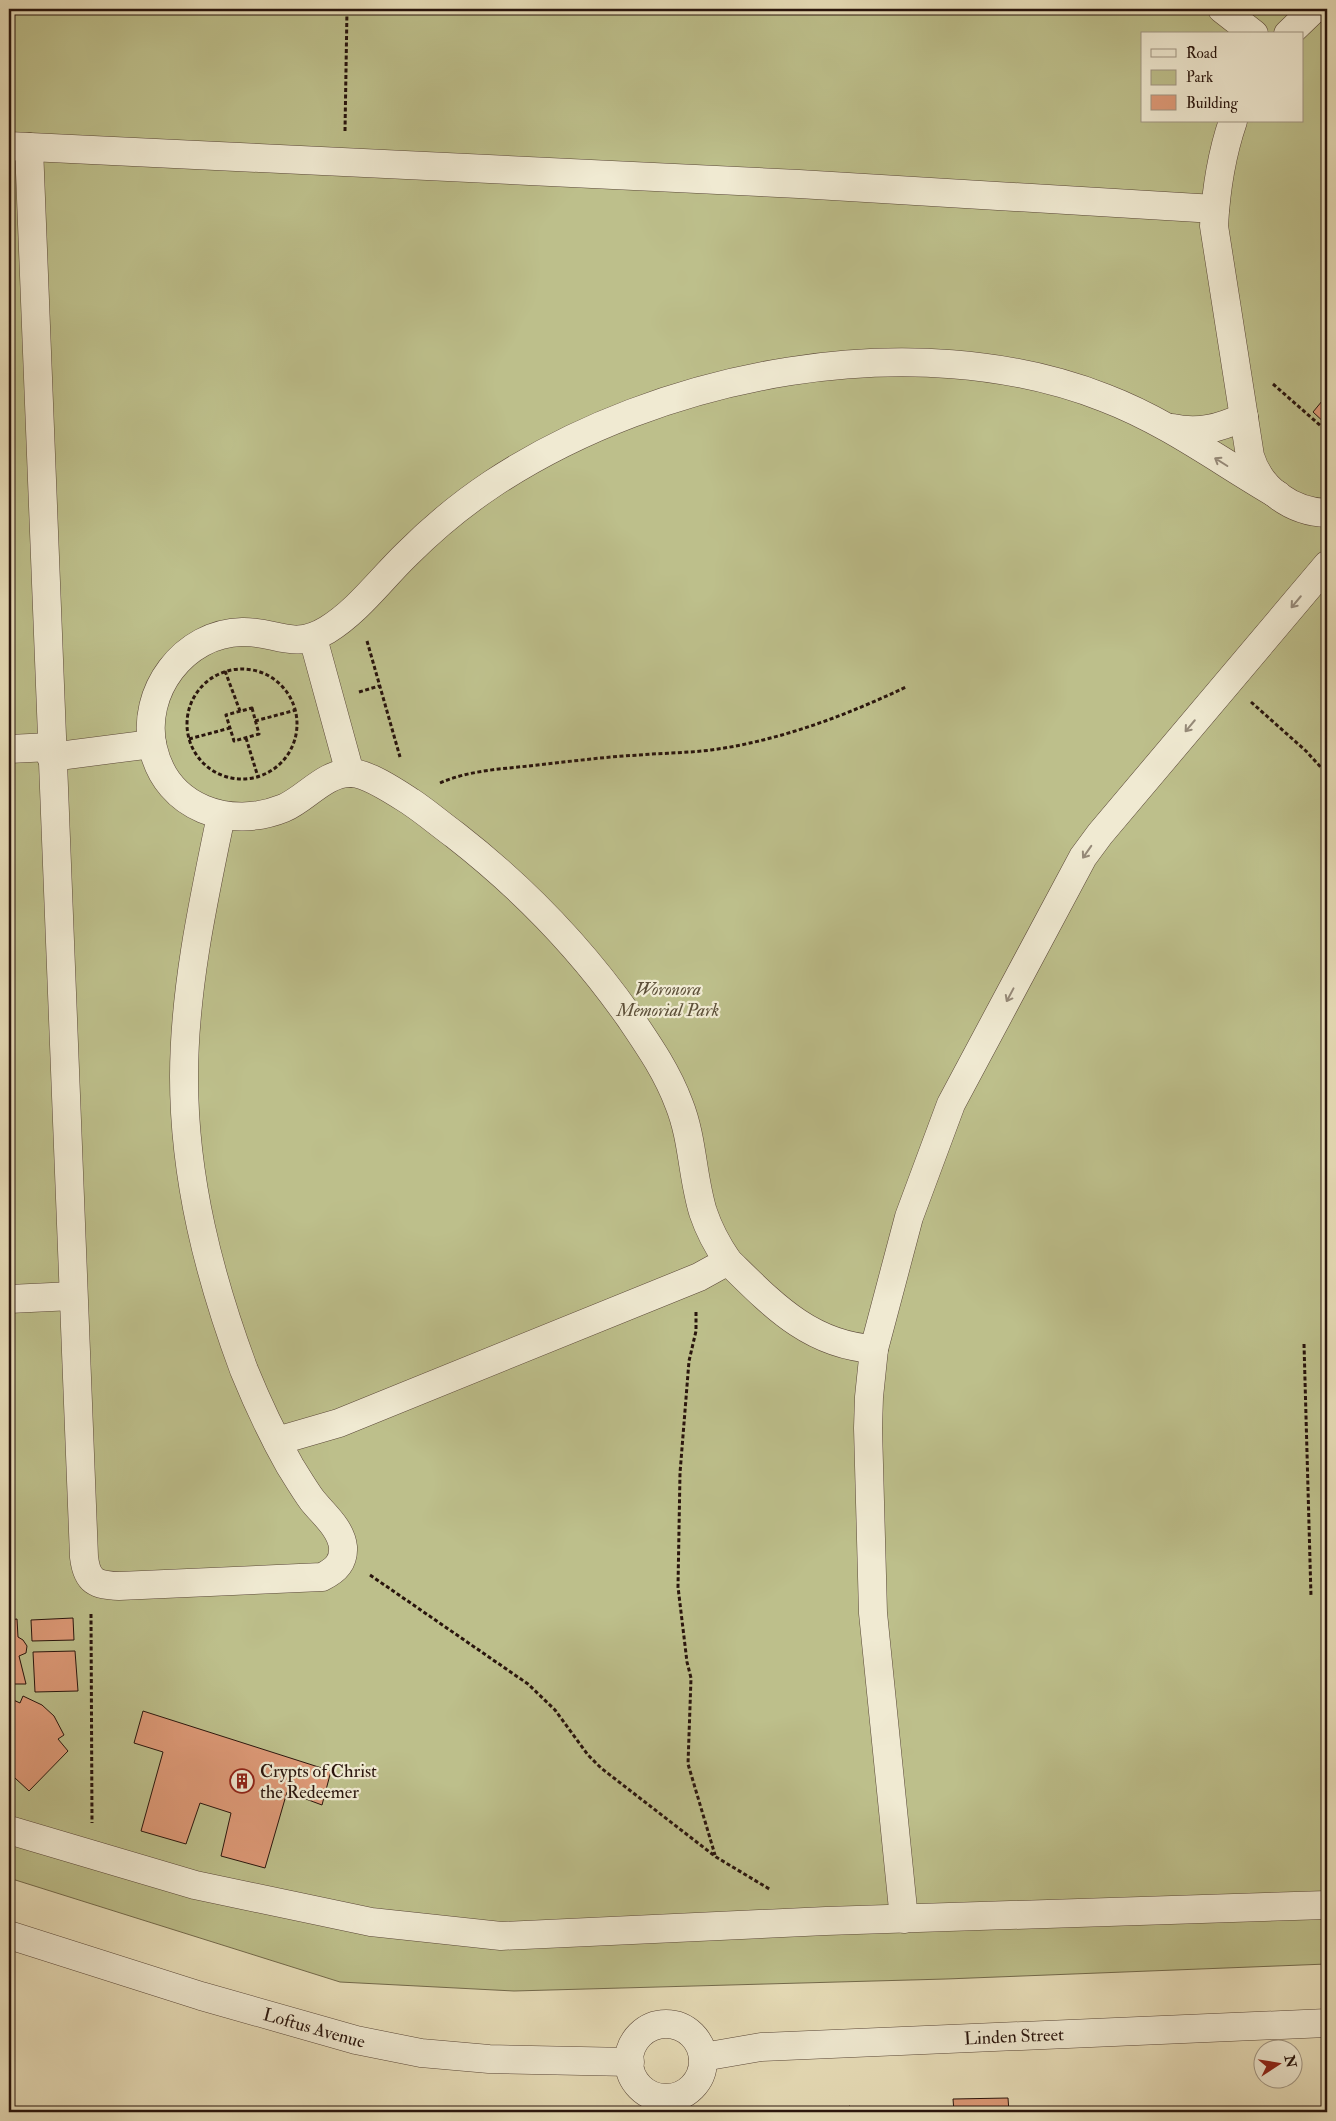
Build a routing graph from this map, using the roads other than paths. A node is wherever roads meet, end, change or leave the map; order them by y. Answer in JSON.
{"nodes":[{"id":1,"x":1222,"y":9,"type":"edge"},
{"id":2,"x":1314,"y":9,"type":"edge"},
{"id":3,"x":1251,"y":32,"type":"edge"},
{"id":4,"x":1290,"y":32,"type":"edge"},
{"id":5,"x":1233,"y":122,"type":"edge"},
{"id":6,"x":19,"y":147,"type":"edge"},
{"id":7,"x":1215,"y":209,"type":"junction"},
{"id":8,"x":1244,"y":417,"type":"junction"},
{"id":9,"x":1171,"y":427,"type":"junction"},
{"id":10,"x":1278,"y":495,"type":"junction"},
{"id":11,"x":1327,"y":513,"type":"edge"},
{"id":12,"x":1327,"y":565,"type":"edge"},
{"id":13,"x":313,"y":638,"type":"junction"},
{"id":14,"x":152,"y":744,"type":"junction"},
{"id":15,"x":9,"y":749,"type":"edge"},
{"id":16,"x":51,"y":752,"type":"junction"},
{"id":17,"x":350,"y":773,"type":"junction"},
{"id":18,"x":221,"y":816,"type":"junction"},
{"id":19,"x":728,"y":1260,"type":"junction"},
{"id":20,"x":73,"y":1296,"type":"junction"},
{"id":21,"x":9,"y":1299,"type":"edge"},
{"id":22,"x":874,"y":1349,"type":"junction"},
{"id":23,"x":277,"y":1441,"type":"junction"},
{"id":24,"x":9,"y":1830,"type":"edge"},
{"id":25,"x":1327,"y":1905,"type":"edge"},
{"id":26,"x":904,"y":1918,"type":"junction"},
{"id":27,"x":9,"y":1935,"type":"edge"},
{"id":28,"x":1327,"y":2023,"type":"edge"},
{"id":29,"x":703,"y":2057,"type":"junction"},
{"id":30,"x":630,"y":2062,"type":"junction"},
{"id":31,"x":673,"y":2105,"type":"edge"}],
"edges":[{"from":1,"to":3,"type":"street"},
{"from":2,"to":4,"type":"street"},
{"from":5,"to":7,"type":"street"},
{"from":6,"to":7,"type":"street"},
{"from":6,"to":16,"type":"street"},
{"from":7,"to":8,"type":"street"},
{"from":8,"to":9,"type":"street"},
{"from":8,"to":10,"type":"street"},
{"from":10,"to":9,"type":"street","one_way":true},
{"from":9,"to":13,"type":"street"},
{"from":10,"to":11,"type":"street"},
{"from":12,"to":22,"type":"street","one_way":true},
{"from":13,"to":14,"type":"street"},
{"from":13,"to":17,"type":"street"},
{"from":14,"to":16,"type":"street"},
{"from":14,"to":18,"type":"street"},
{"from":15,"to":16,"type":"street"},
{"from":16,"to":20,"type":"street"},
{"from":17,"to":18,"type":"street"},
{"from":17,"to":19,"type":"street"},
{"from":18,"to":23,"type":"street"},
{"from":19,"to":22,"type":"street"},
{"from":19,"to":23,"type":"street"},
{"from":20,"to":21,"type":"street"},
{"from":20,"to":23,"type":"street"},
{"from":22,"to":26,"type":"street"},
{"from":24,"to":26,"type":"street"},
{"from":25,"to":26,"type":"street"},
{"from":27,"to":30,"type":"street","name":"Loftus Avenue"},
{"from":28,"to":29,"type":"street","name":"Linden Street"},
{"from":29,"to":30,"type":"street"},
{"from":29,"to":31,"type":"street"},
{"from":30,"to":31,"type":"street"}]}
